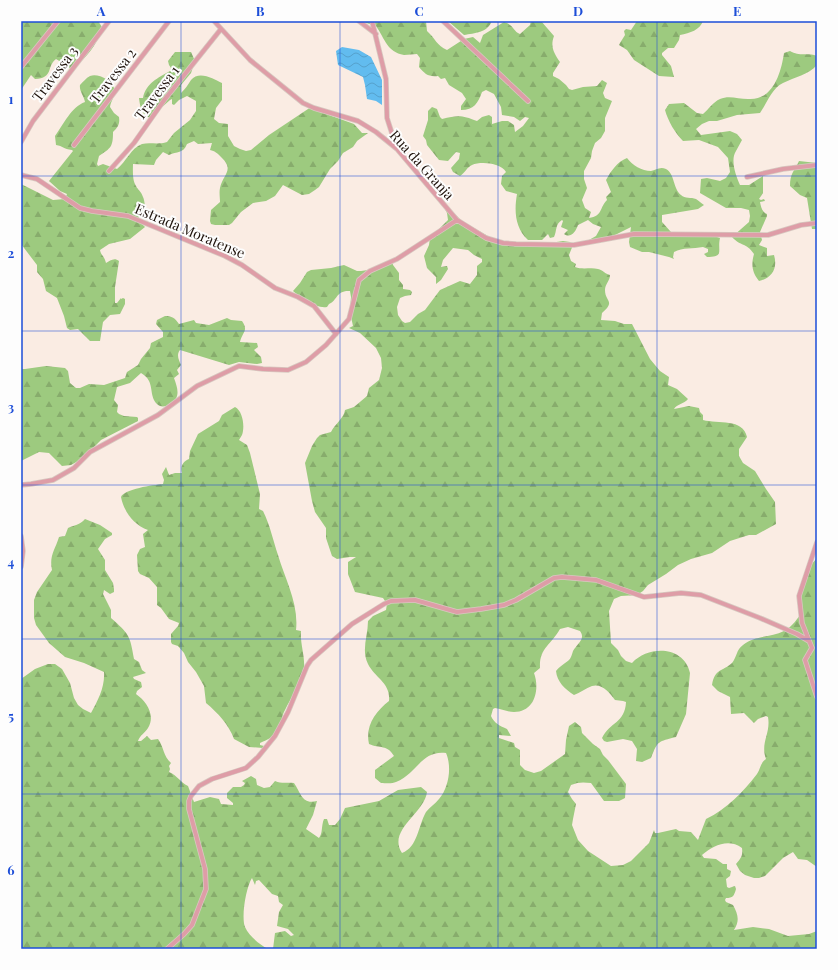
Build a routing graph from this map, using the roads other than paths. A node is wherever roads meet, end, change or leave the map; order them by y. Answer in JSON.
{"nodes":[{"id":1,"x":58,"y":21,"type":"edge"},
{"id":2,"x":109,"y":21,"type":"edge"},
{"id":3,"x":169,"y":21,"type":"edge"},
{"id":4,"x":214,"y":21,"type":"edge"},
{"id":5,"x":359,"y":21,"type":"edge"},
{"id":6,"x":372,"y":21,"type":"edge"},
{"id":7,"x":443,"y":21,"type":"edge"},
{"id":8,"x":221,"y":29,"type":"junction"},
{"id":9,"x":376,"y":34,"type":"junction"},
{"id":10,"x":21,"y":67,"type":"edge"},
{"id":11,"x":528,"y":101,"type":"dead end"},
{"id":12,"x":21,"y":142,"type":"edge"},
{"id":13,"x":74,"y":144,"type":"dead end"},
{"id":14,"x":397,"y":149,"type":"junction"},
{"id":15,"x":817,"y":165,"type":"edge"},
{"id":16,"x":109,"y":171,"type":"dead end"},
{"id":17,"x":21,"y":175,"type":"edge"},
{"id":18,"x":747,"y":177,"type":"dead end"},
{"id":19,"x":457,"y":220,"type":"junction"},
{"id":20,"x":817,"y":223,"type":"edge"},
{"id":21,"x":336,"y":334,"type":"junction"},
{"id":22,"x":21,"y":485,"type":"edge"},
{"id":23,"x":21,"y":536,"type":"edge"},
{"id":24,"x":817,"y":542,"type":"edge"},
{"id":25,"x":22,"y":545,"type":"edge"},
{"id":26,"x":21,"y":567,"type":"edge"},
{"id":27,"x":809,"y":641,"type":"junction"},
{"id":28,"x":817,"y":647,"type":"edge"},
{"id":29,"x":812,"y":648,"type":"junction"},
{"id":30,"x":817,"y":697,"type":"edge"},
{"id":31,"x":167,"y":949,"type":"edge"}],
"edges":[{"from":1,"to":10,"type":"street"},
{"from":2,"to":12,"type":"street","name":"Travessa 3"},
{"from":3,"to":13,"type":"street","name":"Travessa 2"},
{"from":4,"to":8,"type":"street","name":"Rua da Granja"},
{"from":5,"to":9,"type":"street"},
{"from":6,"to":9,"type":"street"},
{"from":7,"to":11,"type":"street"},
{"from":8,"to":14,"type":"street","name":"Rua da Granja"},
{"from":8,"to":16,"type":"street","name":"Travessa 1"},
{"from":9,"to":14,"type":"street"},
{"from":14,"to":19,"type":"street","name":"Rua da Granja"},
{"from":15,"to":18,"type":"street"},
{"from":17,"to":21,"type":"street","name":"Estrada Moratense"},
{"from":19,"to":20,"type":"street","name":"Rua da Granja"},
{"from":19,"to":21,"type":"street"},
{"from":21,"to":22,"type":"street"},
{"from":23,"to":25,"type":"street"},
{"from":24,"to":27,"type":"street"},
{"from":25,"to":26,"type":"street"},
{"from":27,"to":29,"type":"street"},
{"from":27,"to":31,"type":"street"},
{"from":28,"to":29,"type":"street"},
{"from":29,"to":30,"type":"street"}]}
